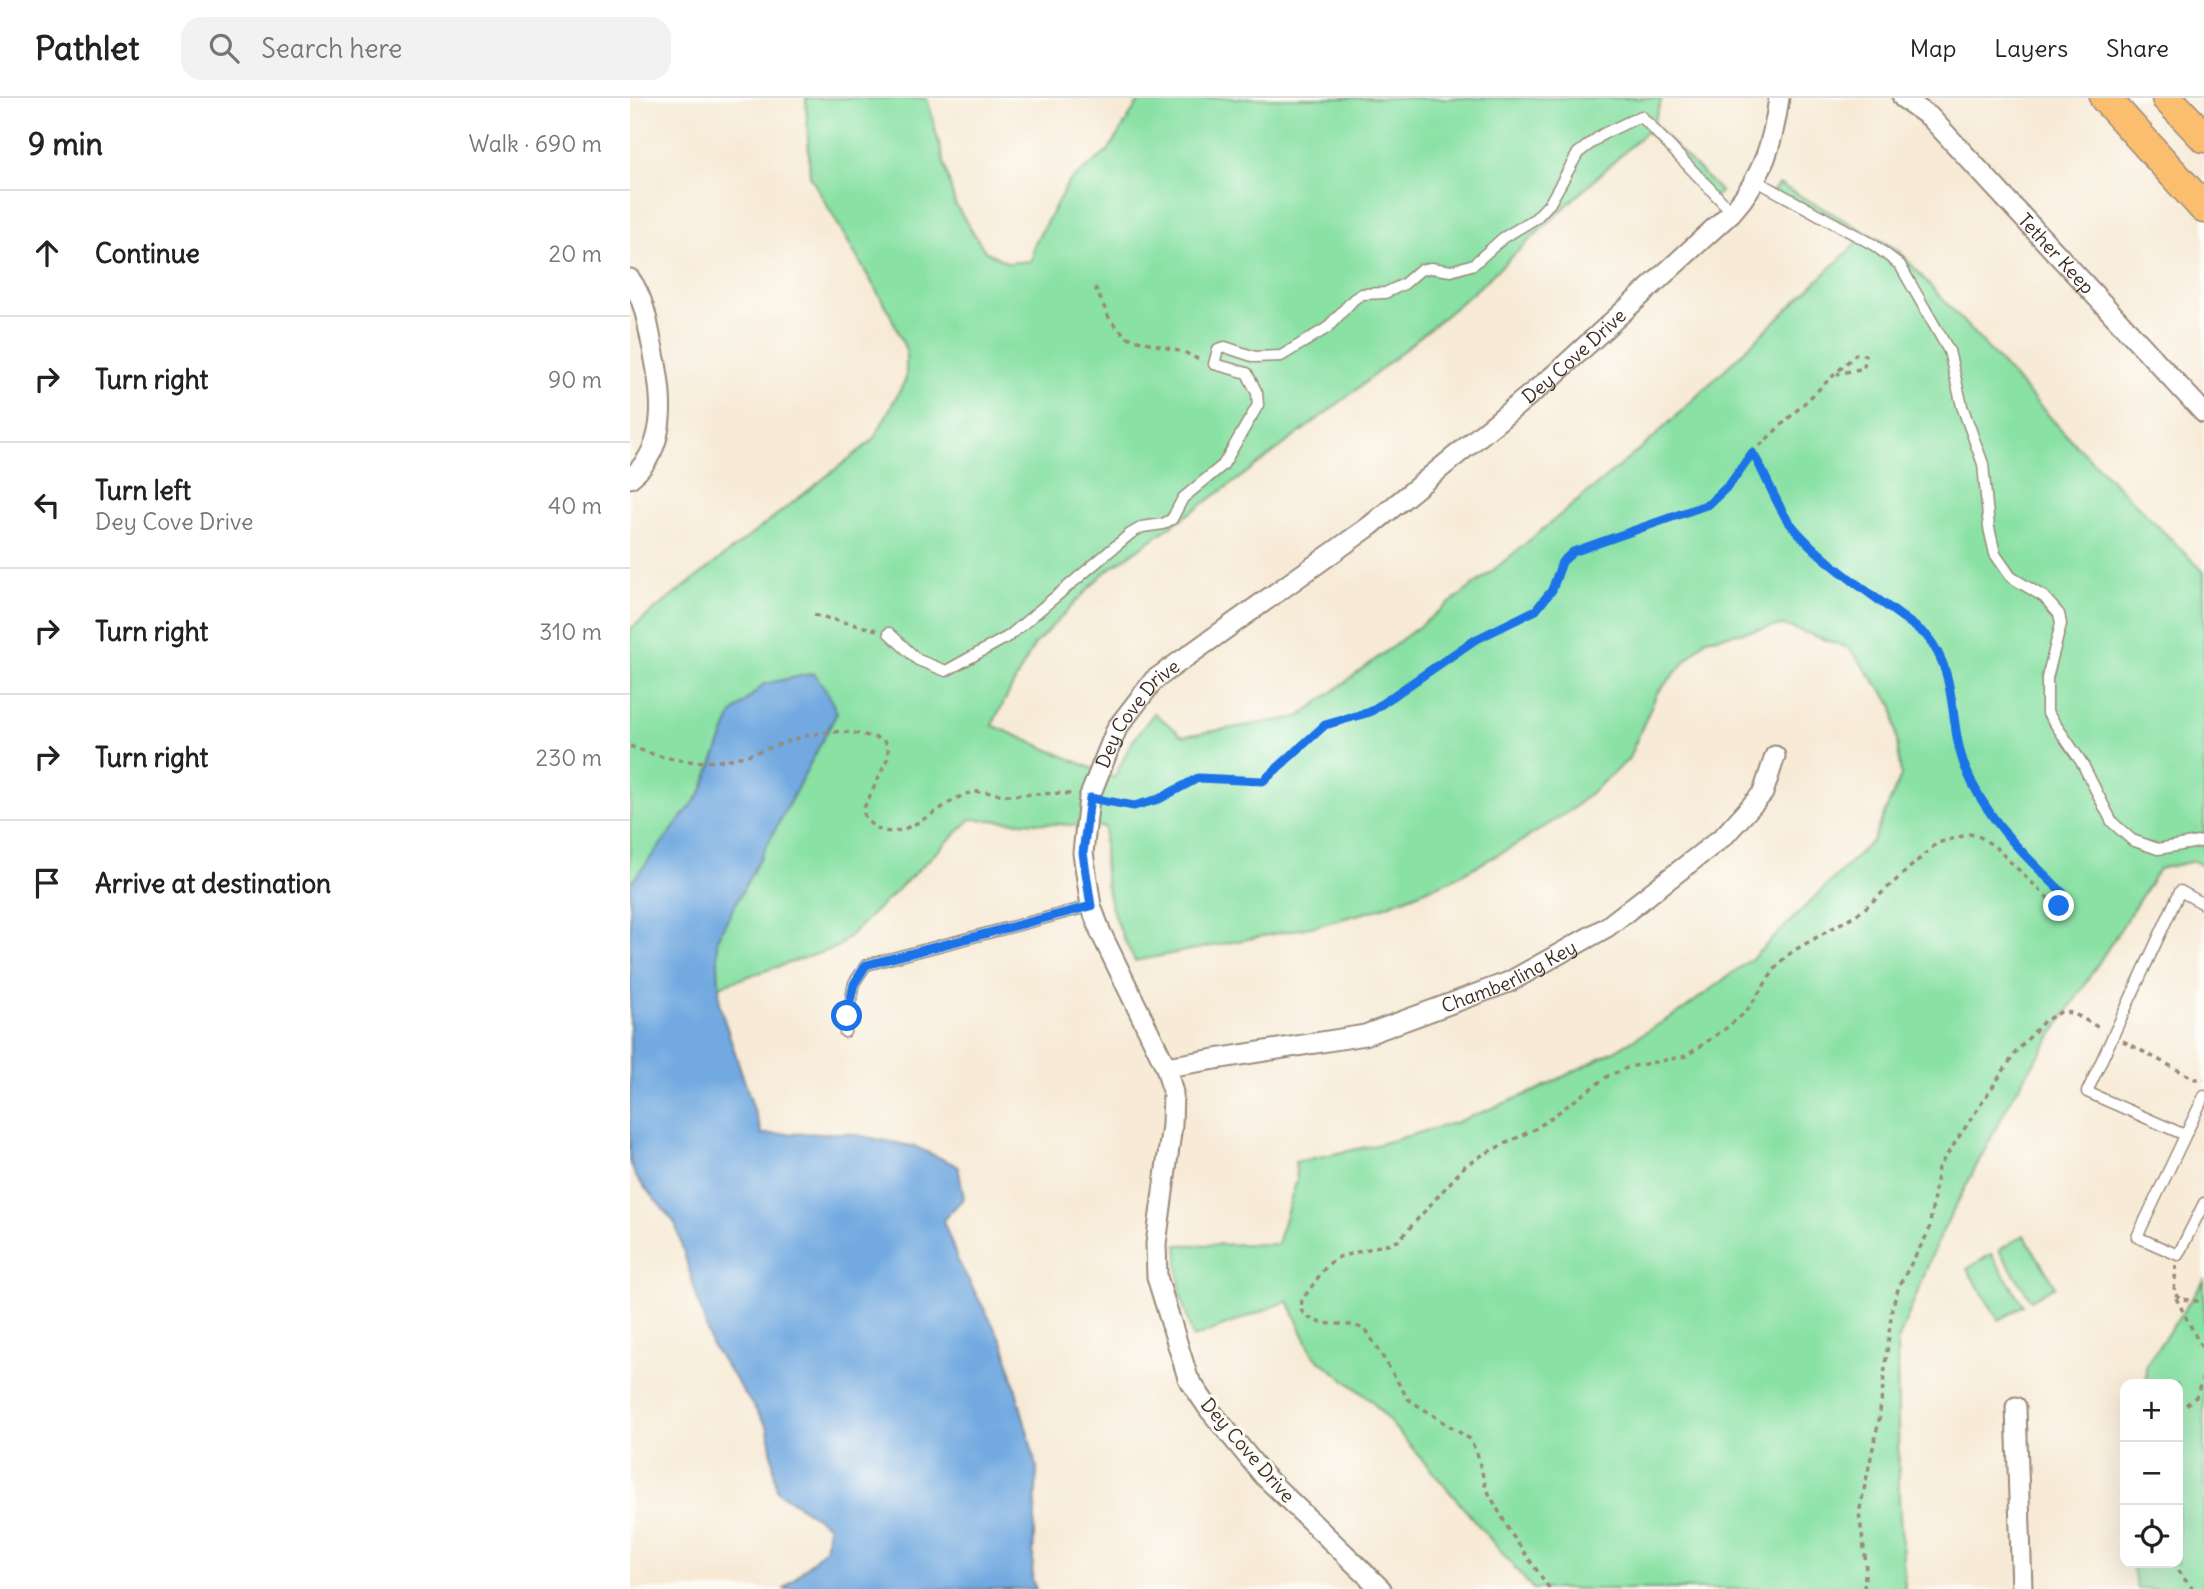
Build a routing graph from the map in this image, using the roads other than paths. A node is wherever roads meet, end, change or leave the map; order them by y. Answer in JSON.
{"nodes":[{"id":1,"x":1779,"y":98,"type":"edge"},
{"id":2,"x":1903,"y":98,"type":"edge"},
{"id":3,"x":2105,"y":98,"type":"edge"},
{"id":4,"x":2167,"y":98,"type":"edge"},
{"id":5,"x":2204,"y":137,"type":"edge"},
{"id":6,"x":1757,"y":181,"type":"junction"},
{"id":7,"x":2204,"y":208,"type":"edge"},
{"id":8,"x":1732,"y":212,"type":"junction"},
{"id":9,"x":630,"y":279,"type":"edge"},
{"id":10,"x":2204,"y":414,"type":"edge"},
{"id":11,"x":630,"y":478,"type":"edge"},
{"id":12,"x":889,"y":633,"type":"road end"},
{"id":13,"x":1774,"y":756,"type":"dead end"},
{"id":14,"x":2204,"y":841,"type":"edge"},
{"id":15,"x":2204,"y":904,"type":"edge"},
{"id":16,"x":1091,"y":906,"type":"junction"},
{"id":17,"x":845,"y":1032,"type":"dead end"},
{"id":18,"x":1166,"y":1067,"type":"junction"},
{"id":19,"x":2204,"y":1096,"type":"edge"},
{"id":20,"x":2185,"y":1135,"type":"junction"},
{"id":21,"x":2204,"y":1203,"type":"edge"},
{"id":22,"x":2016,"y":1407,"type":"dead end"},
{"id":23,"x":1381,"y":1589,"type":"edge"},
{"id":24,"x":2022,"y":1589,"type":"edge"}],
"edges":[{"from":1,"to":6,"type":"street","name":"Dey Cove Drive"},
{"from":2,"to":10,"type":"street","name":"Tether Keep"},
{"from":3,"to":7,"type":"main road"},
{"from":4,"to":5,"type":"main road"},
{"from":6,"to":8,"type":"street","name":"Dey Cove Drive"},
{"from":6,"to":14,"type":"lane"},
{"from":8,"to":12,"type":"lane"},
{"from":8,"to":16,"type":"street","name":"Dey Cove Drive"},
{"from":9,"to":11,"type":"street"},
{"from":13,"to":18,"type":"street","name":"Chamberling Key"},
{"from":15,"to":20,"type":"lane"},
{"from":16,"to":17,"type":"lane"},
{"from":16,"to":18,"type":"street","name":"Dey Cove Drive"},
{"from":18,"to":23,"type":"street","name":"Dey Cove Drive"},
{"from":19,"to":20,"type":"lane"},
{"from":20,"to":21,"type":"lane"},
{"from":22,"to":24,"type":"street"}]}
